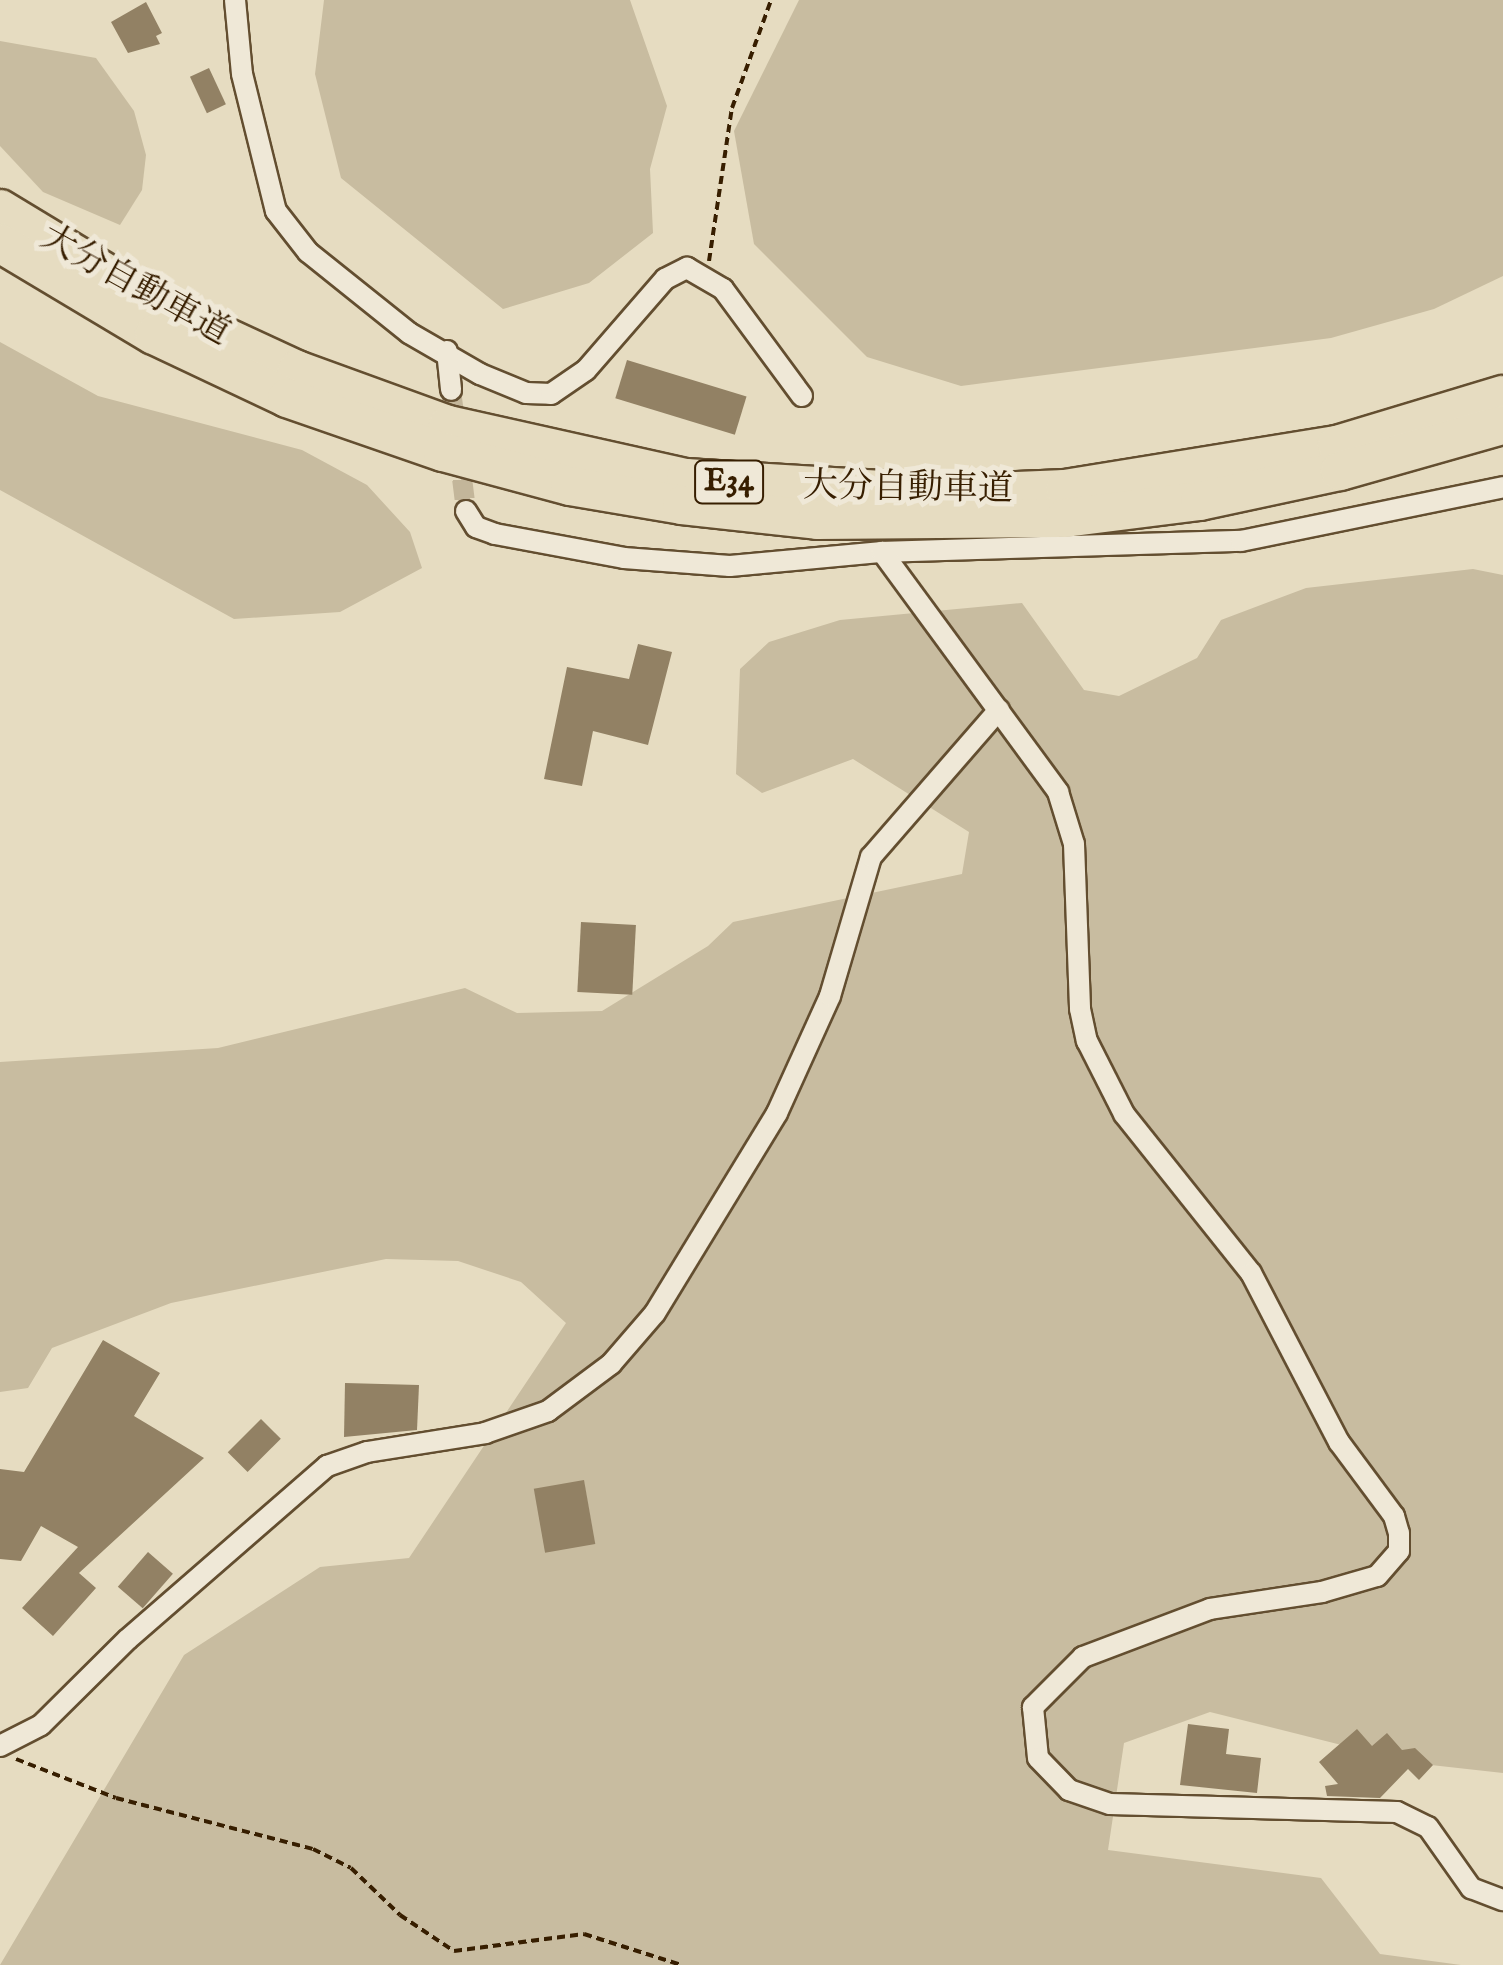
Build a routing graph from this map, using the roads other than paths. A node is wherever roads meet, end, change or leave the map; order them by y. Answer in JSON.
{"nodes":[{"id":1,"x":234,"y":0,"type":"edge"},
{"id":2,"x":0,"y":209,"type":"edge"},
{"id":3,"x":0,"y":243,"type":"edge"},
{"id":4,"x":446,"y":352,"type":"junction"},
{"id":5,"x":452,"y":390,"type":"tunnel mouth"},
{"id":6,"x":1503,"y":395,"type":"edge"},
{"id":7,"x":802,"y":396,"type":"dead end"},
{"id":8,"x":1503,"y":425,"type":"edge"},
{"id":9,"x":1503,"y":488,"type":"edge"},
{"id":10,"x":466,"y":511,"type":"dead end"},
{"id":11,"x":882,"y":552,"type":"junction"},
{"id":12,"x":998,"y":710,"type":"junction"},
{"id":13,"x":0,"y":1746,"type":"edge"},
{"id":14,"x":1503,"y":1900,"type":"edge"}],
"edges":[{"from":1,"to":4,"type":"street"},
{"from":2,"to":6,"type":"highway","name":"大分自動車道","number":"E34"},
{"from":3,"to":8,"type":"highway","name":"大分自動車道","number":"E34"},
{"from":4,"to":5,"type":"street"},
{"from":4,"to":7,"type":"street"},
{"from":9,"to":11,"type":"street"},
{"from":10,"to":11,"type":"street"},
{"from":11,"to":12,"type":"street"},
{"from":12,"to":13,"type":"street"},
{"from":12,"to":14,"type":"street"}]}
